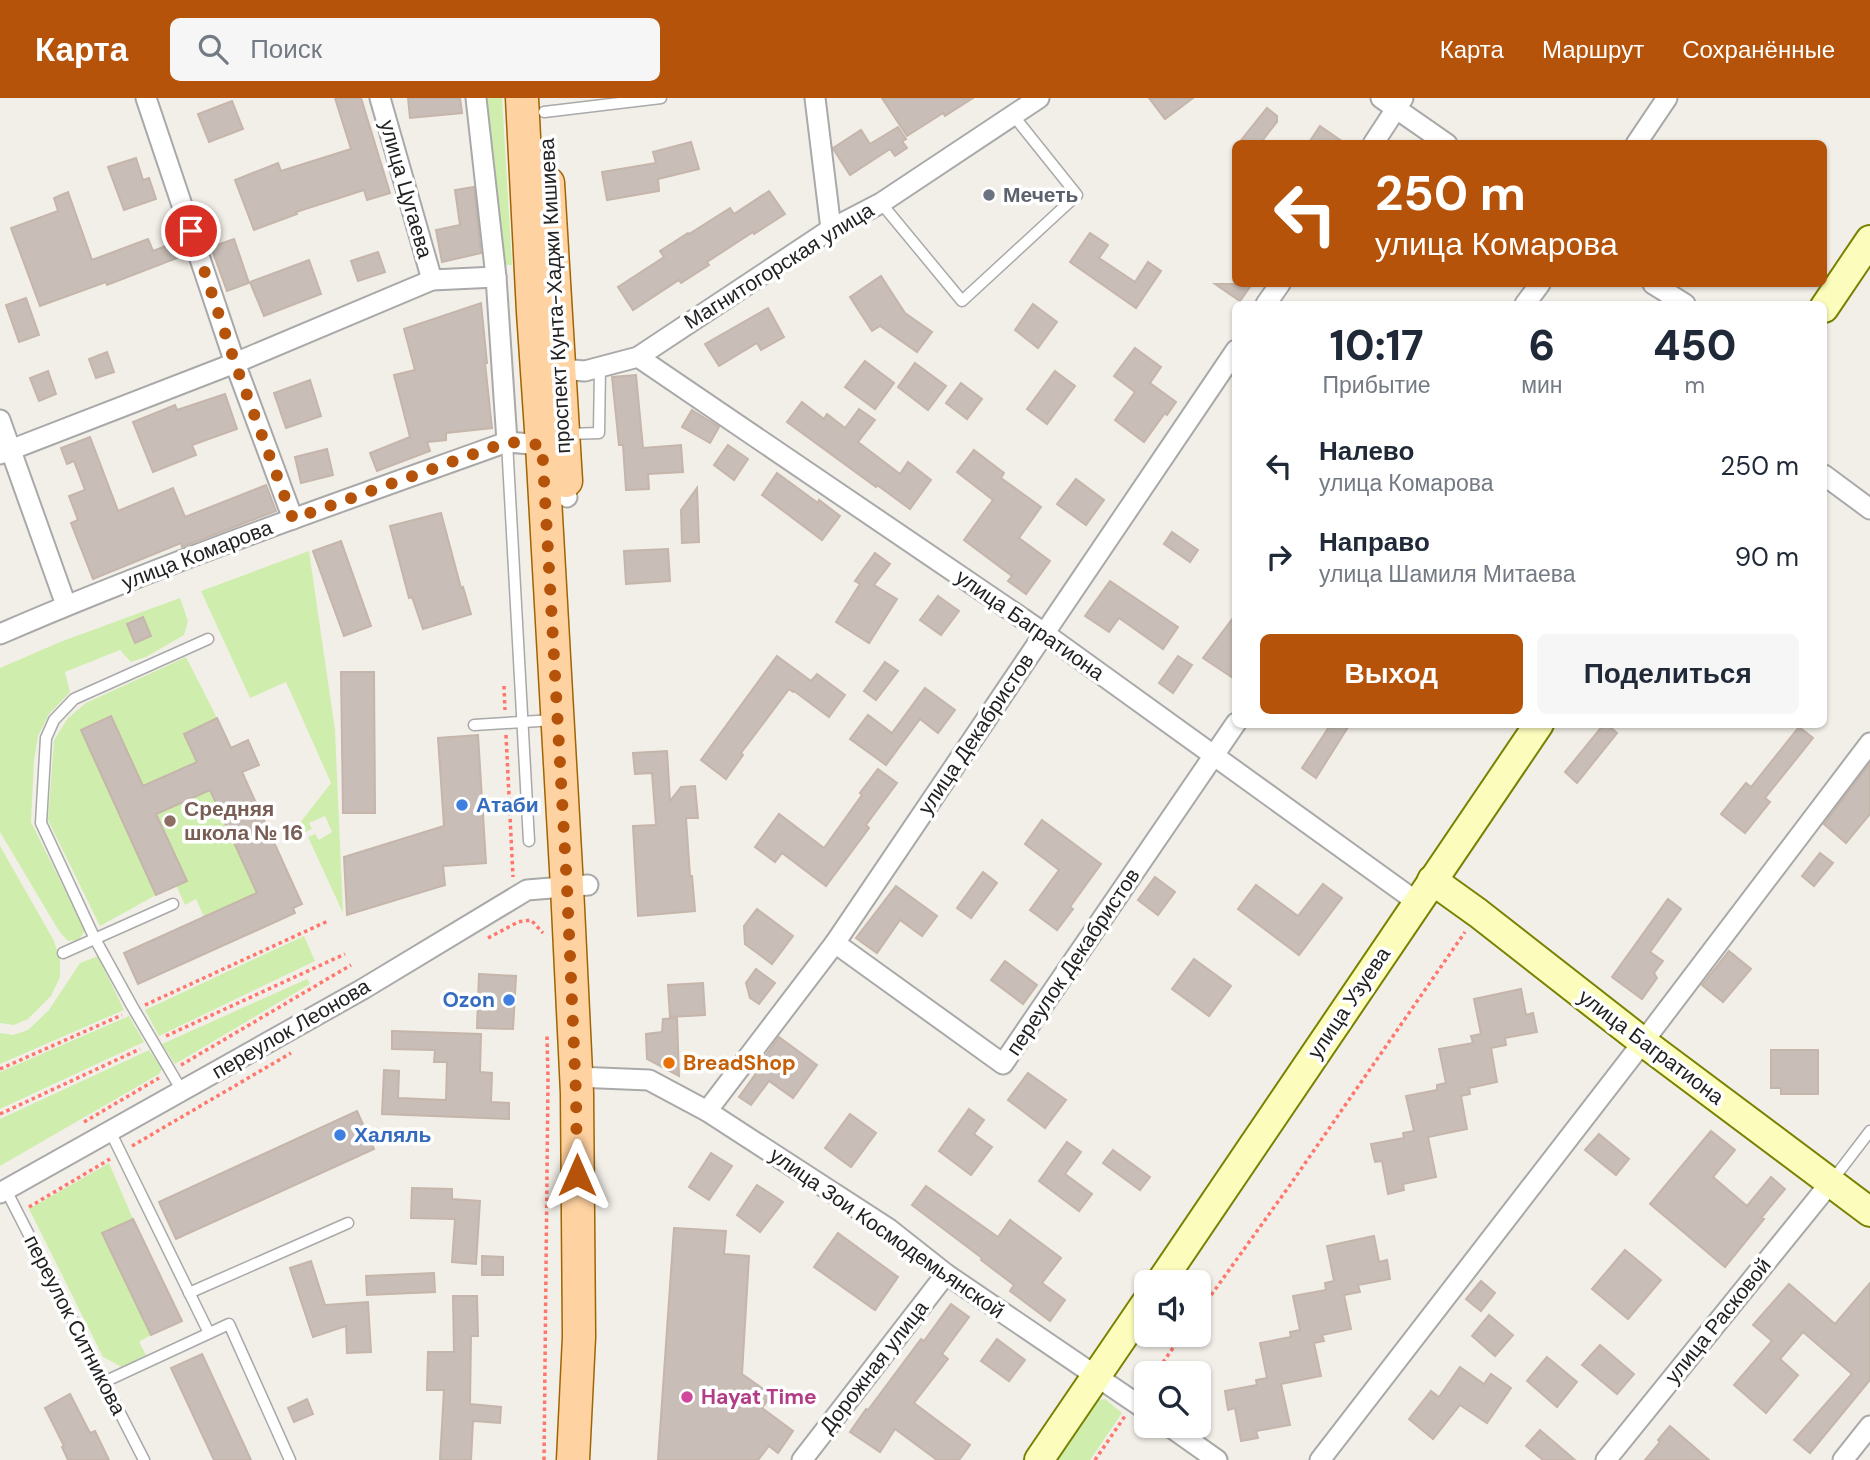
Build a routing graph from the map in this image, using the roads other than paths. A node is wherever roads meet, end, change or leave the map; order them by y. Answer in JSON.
{"nodes":[{"id":1,"x":146,"y":98,"type":"edge"},
{"id":2,"x":380,"y":98,"type":"edge"},
{"id":3,"x":476,"y":98,"type":"edge"},
{"id":4,"x":661,"y":98,"type":"edge"},
{"id":5,"x":815,"y":98,"type":"edge"},
{"id":6,"x":1039,"y":98,"type":"edge"},
{"id":7,"x":1667,"y":98,"type":"edge"},
{"id":8,"x":1393,"y":102,"type":"edge"},
{"id":9,"x":536,"y":103,"type":"edge"},
{"id":10,"x":1013,"y":115,"type":"junction"},
{"id":11,"x":1375,"y":140,"type":"edge"},
{"id":12,"x":1442,"y":140,"type":"edge"},
{"id":13,"x":1639,"y":140,"type":"edge"},
{"id":14,"x":881,"y":202,"type":"junction"},
{"id":15,"x":831,"y":229,"type":"junction"},
{"id":16,"x":1870,"y":240,"type":"edge"},
{"id":17,"x":496,"y":277,"type":"junction"},
{"id":18,"x":432,"y":280,"type":"junction"},
{"id":19,"x":1658,"y":287,"type":"edge"},
{"id":20,"x":1680,"y":301,"type":"edge"},
{"id":21,"x":1827,"y":304,"type":"edge"},
{"id":22,"x":533,"y":312,"type":"junction"},
{"id":23,"x":1232,"y":356,"type":"edge"},
{"id":24,"x":638,"y":357,"type":"junction"},
{"id":25,"x":235,"y":363,"type":"junction"},
{"id":26,"x":600,"y":367,"type":"junction"},
{"id":27,"x":560,"y":369,"type":"junction"},
{"id":28,"x":0,"y":420,"type":"edge"},
{"id":29,"x":553,"y":440,"type":"junction"},
{"id":30,"x":507,"y":442,"type":"junction"},
{"id":31,"x":5,"y":452,"type":"edge"},
{"id":32,"x":1827,"y":477,"type":"edge"},
{"id":33,"x":1870,"y":509,"type":"edge"},
{"id":34,"x":293,"y":519,"type":"junction"},
{"id":35,"x":66,"y":605,"type":"junction"},
{"id":36,"x":1044,"y":633,"type":"junction"},
{"id":37,"x":0,"y":634,"type":"edge"},
{"id":38,"x":208,"y":639,"type":"dead end"},
{"id":39,"x":557,"y":720,"type":"junction"},
{"id":40,"x":523,"y":722,"type":"junction"},
{"id":41,"x":474,"y":725,"type":"dead end"},
{"id":42,"x":1232,"y":728,"type":"edge"},
{"id":43,"x":1536,"y":728,"type":"edge"},
{"id":44,"x":1870,"y":743,"type":"edge"},
{"id":45,"x":1213,"y":755,"type":"junction"},
{"id":46,"x":529,"y":841,"type":"dead end"},
{"id":47,"x":577,"y":886,"type":"junction"},
{"id":48,"x":1425,"y":891,"type":"junction"},
{"id":49,"x":173,"y":904,"type":"dead end"},
{"id":50,"x":95,"y":939,"type":"junction"},
{"id":51,"x":835,"y":943,"type":"junction"},
{"id":52,"x":63,"y":953,"type":"dead end"},
{"id":53,"x":1643,"y":1042,"type":"junction"},
{"id":54,"x":586,"y":1077,"type":"junction"},
{"id":55,"x":182,"y":1091,"type":"junction"},
{"id":56,"x":706,"y":1111,"type":"junction"},
{"id":57,"x":110,"y":1131,"type":"junction"},
{"id":58,"x":1870,"y":1131,"type":"edge"},
{"id":59,"x":1831,"y":1182,"type":"junction"},
{"id":60,"x":3,"y":1192,"type":"edge"},
{"id":61,"x":1870,"y":1212,"type":"edge"},
{"id":62,"x":348,"y":1223,"type":"dead end"},
{"id":63,"x":1169,"y":1270,"type":"edge"},
{"id":64,"x":946,"y":1274,"type":"junction"},
{"id":65,"x":189,"y":1293,"type":"junction"},
{"id":66,"x":1134,"y":1321,"type":"edge"},
{"id":67,"x":209,"y":1333,"type":"junction"},
{"id":68,"x":1097,"y":1376,"type":"junction"},
{"id":69,"x":104,"y":1382,"type":"junction"},
{"id":70,"x":1134,"y":1401,"type":"edge"},
{"id":71,"x":1870,"y":1426,"type":"edge"},
{"id":72,"x":1186,"y":1438,"type":"edge"},
{"id":73,"x":144,"y":1460,"type":"edge"},
{"id":74,"x":290,"y":1460,"type":"edge"},
{"id":75,"x":573,"y":1460,"type":"edge"},
{"id":76,"x":592,"y":1460,"type":"edge"},
{"id":77,"x":802,"y":1460,"type":"edge"},
{"id":78,"x":1039,"y":1460,"type":"edge"},
{"id":79,"x":1217,"y":1460,"type":"edge"},
{"id":80,"x":1320,"y":1460,"type":"edge"},
{"id":81,"x":1606,"y":1460,"type":"edge"},
{"id":82,"x":1843,"y":1460,"type":"edge"}],
"edges":[{"from":1,"to":25,"type":"street"},
{"from":2,"to":18,"type":"street","name":"улица Цугаева"},
{"from":3,"to":17,"type":"street"},
{"from":4,"to":9,"type":"lane"},
{"from":5,"to":15,"type":"street"},
{"from":6,"to":10,"type":"street","name":"Магнитогорская улица"},
{"from":7,"to":13,"type":"street"},
{"from":8,"to":11,"type":"street"},
{"from":8,"to":12,"type":"street"},
{"from":9,"to":22,"type":"main road","name":"проспект Кунта-Хаджи Кишиева"},
{"from":9,"to":27,"type":"main road","name":"проспект Кунта-Хаджи Кишиева"},
{"from":10,"to":14,"type":"street","name":"Магнитогорская улица"},
{"from":10,"to":14,"type":"lane"},
{"from":14,"to":15,"type":"street","name":"Магнитогорская улица"},
{"from":15,"to":24,"type":"street","name":"Магнитогорская улица"},
{"from":16,"to":21,"type":"main road"},
{"from":17,"to":18,"type":"street"},
{"from":17,"to":30,"type":"street"},
{"from":18,"to":25,"type":"street"},
{"from":19,"to":20,"type":"street"},
{"from":22,"to":27,"type":"street"},
{"from":22,"to":29,"type":"main road","name":"проспект Кунта-Хаджи Кишиева"},
{"from":23,"to":36,"type":"street","name":"улица Декабристов"},
{"from":24,"to":26,"type":"street","name":"Магнитогорская улица"},
{"from":24,"to":36,"type":"street","name":"улица Багратиона"},
{"from":25,"to":31,"type":"street"},
{"from":25,"to":34,"type":"street"},
{"from":26,"to":27,"type":"street","name":"Магнитогорская улица"},
{"from":26,"to":29,"type":"lane"},
{"from":27,"to":29,"type":"main road","name":"проспект Кунта-Хаджи Кишиева"},
{"from":28,"to":31,"type":"street"},
{"from":29,"to":30,"type":"street","name":"улица Комарова"},
{"from":29,"to":39,"type":"main road","name":"проспект Кунта-Хаджи Кишиева"},
{"from":29,"to":47,"type":"main road","name":"проспект Кунта-Хаджи Кишиева"},
{"from":30,"to":34,"type":"street","name":"улица Комарова"},
{"from":30,"to":40,"type":"lane"},
{"from":31,"to":35,"type":"street"},
{"from":32,"to":33,"type":"street"},
{"from":34,"to":35,"type":"street","name":"улица Комарова"},
{"from":35,"to":37,"type":"street","name":"улица Комарова"},
{"from":36,"to":45,"type":"street","name":"улица Багратиона"},
{"from":36,"to":51,"type":"street","name":"улица Декабристов"},
{"from":38,"to":50,"type":"lane"},
{"from":39,"to":40,"type":"lane"},
{"from":39,"to":47,"type":"main road","name":"проспект Кунта-Хаджи Кишиева"},
{"from":40,"to":41,"type":"lane"},
{"from":40,"to":46,"type":"lane"},
{"from":42,"to":45,"type":"street","name":"переулок Декабристов"},
{"from":43,"to":48,"type":"main road","name":"улица Узуева"},
{"from":44,"to":53,"type":"street"},
{"from":45,"to":48,"type":"street","name":"улица Багратиона"},
{"from":45,"to":51,"type":"street","name":"переулок Декабристов"},
{"from":47,"to":54,"type":"main road","name":"проспект Кунта-Хаджи Кишиева"},
{"from":47,"to":55,"type":"street","name":"переулок Леонова"},
{"from":48,"to":53,"type":"main road","name":"улица Багратиона"},
{"from":48,"to":63,"type":"main road","name":"улица Узуева"},
{"from":49,"to":50,"type":"lane"},
{"from":50,"to":52,"type":"lane"},
{"from":50,"to":55,"type":"lane"},
{"from":51,"to":56,"type":"street","name":"улица Декабристов"},
{"from":53,"to":59,"type":"main road","name":"улица Багратиона"},
{"from":53,"to":80,"type":"street"},
{"from":54,"to":56,"type":"street","name":"улица Зои Космодемьянской"},
{"from":54,"to":75,"type":"main road","name":"проспект Кунта-Хаджи Кишиева"},
{"from":54,"to":76,"type":"main road","name":"проспект Кунта-Хаджи Кишиева"},
{"from":55,"to":57,"type":"street","name":"переулок Леонова"},
{"from":56,"to":64,"type":"street","name":"улица Зои Космодемьянской"},
{"from":57,"to":60,"type":"street","name":"переулок Леонова"},
{"from":57,"to":65,"type":"lane"},
{"from":58,"to":59,"type":"lane"},
{"from":59,"to":61,"type":"main road","name":"улица Багратиона"},
{"from":59,"to":81,"type":"street","name":"улица Расковой"},
{"from":60,"to":69,"type":"lane","name":"переулок Ситникова"},
{"from":62,"to":65,"type":"lane"},
{"from":64,"to":68,"type":"street","name":"улица Зои Космодемьянской"},
{"from":64,"to":77,"type":"street","name":"Дорожная улица"},
{"from":65,"to":67,"type":"lane"},
{"from":66,"to":68,"type":"main road"},
{"from":67,"to":69,"type":"lane"},
{"from":67,"to":74,"type":"lane"},
{"from":68,"to":70,"type":"street","name":"улица Зои Космодемьянской"},
{"from":68,"to":78,"type":"main road"},
{"from":69,"to":73,"type":"lane","name":"переулок Ситникова"},
{"from":71,"to":82,"type":"street"},
{"from":72,"to":79,"type":"street"}]}
